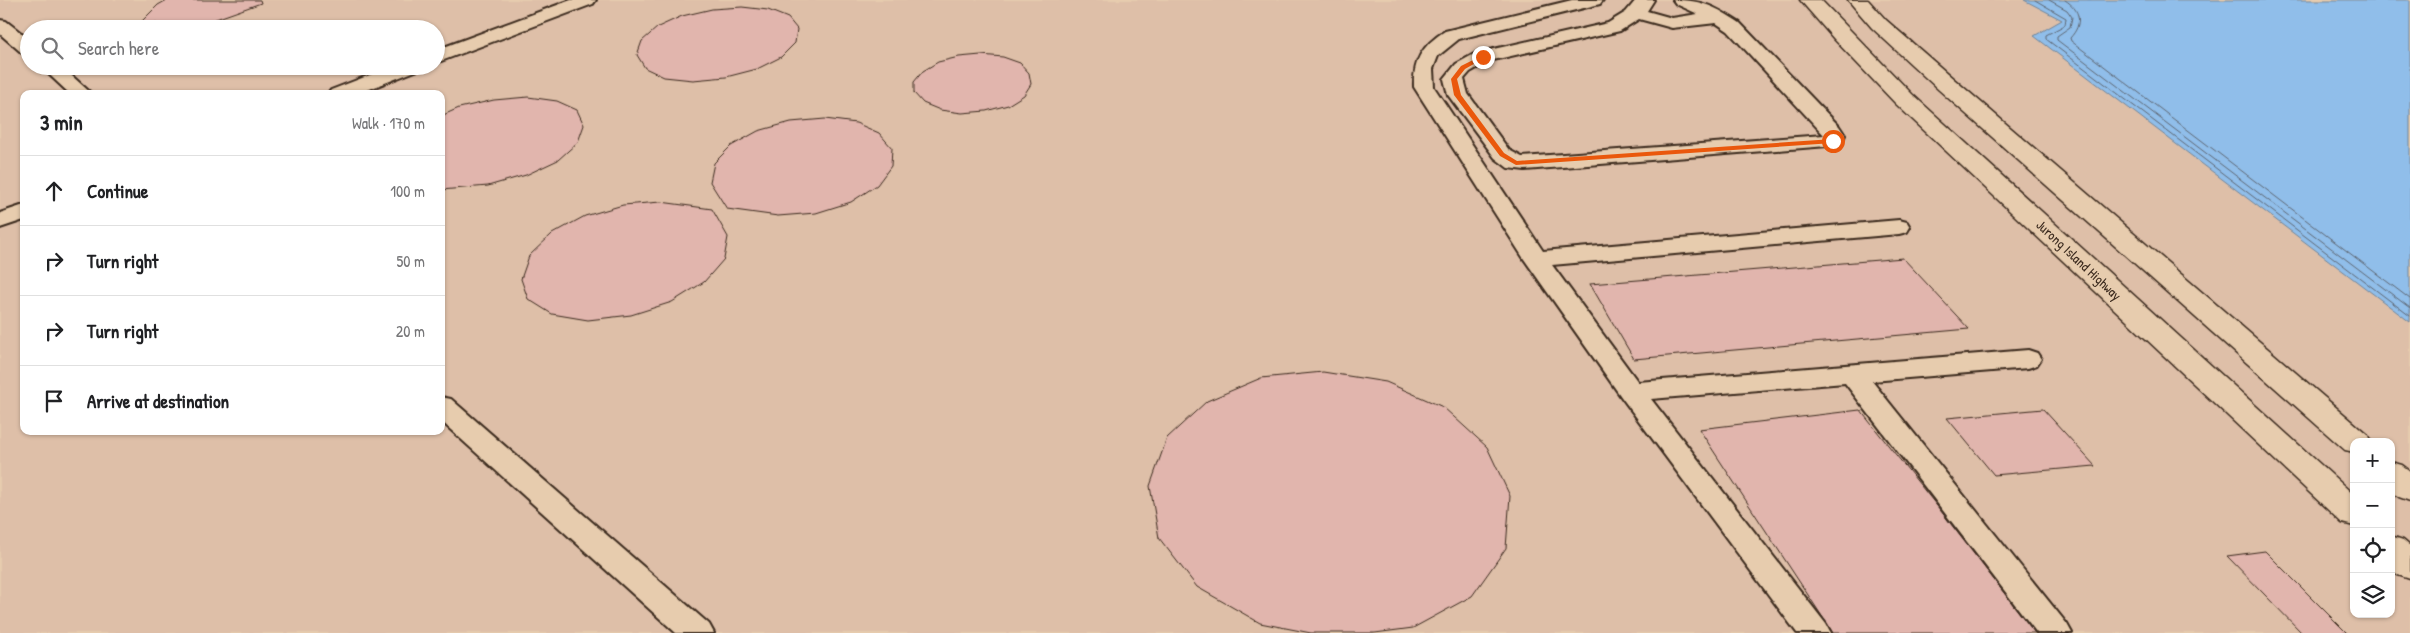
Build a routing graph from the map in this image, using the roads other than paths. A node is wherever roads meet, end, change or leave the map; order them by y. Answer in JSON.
{"nodes":[{"id":1,"x":587,"y":0,"type":"edge"},
{"id":2,"x":1594,"y":0,"type":"edge"},
{"id":3,"x":1682,"y":0,"type":"edge"},
{"id":4,"x":1789,"y":0,"type":"edge"},
{"id":5,"x":1810,"y":0,"type":"edge"},
{"id":6,"x":1640,"y":6,"type":"edge"},
{"id":7,"x":1864,"y":7,"type":"edge"},
{"id":8,"x":1824,"y":16,"type":"junction"},
{"id":9,"x":1718,"y":17,"type":"junction"},
{"id":10,"x":0,"y":25,"type":"edge"},
{"id":11,"x":1841,"y":35,"type":"junction"},
{"id":12,"x":20,"y":42,"type":"edge"},
{"id":13,"x":445,"y":54,"type":"edge"},
{"id":14,"x":60,"y":75,"type":"edge"},
{"id":15,"x":388,"y":75,"type":"edge"},
{"id":16,"x":77,"y":90,"type":"edge"},
{"id":17,"x":348,"y":90,"type":"edge"},
{"id":18,"x":20,"y":214,"type":"edge"},
{"id":19,"x":0,"y":221,"type":"edge"},
{"id":20,"x":1899,"y":227,"type":"dead end"},
{"id":21,"x":1536,"y":259,"type":"junction"},
{"id":22,"x":2028,"y":359,"type":"dead end"},
{"id":23,"x":1852,"y":374,"type":"junction"},
{"id":24,"x":1631,"y":392,"type":"junction"},
{"id":25,"x":445,"y":410,"type":"edge"},
{"id":26,"x":2351,"y":438,"type":"edge"},
{"id":27,"x":2395,"y":476,"type":"edge"},
{"id":28,"x":2410,"y":489,"type":"edge"},
{"id":29,"x":2350,"y":510,"type":"edge"},
{"id":30,"x":2395,"y":553,"type":"edge"},
{"id":31,"x":2410,"y":566,"type":"edge"},
{"id":32,"x":698,"y":633,"type":"edge"},
{"id":33,"x":1815,"y":633,"type":"edge"},
{"id":34,"x":2056,"y":633,"type":"edge"}],
"edges":[{"from":1,"to":13,"type":"lane"},
{"from":2,"to":21,"type":"lane"},
{"from":3,"to":9,"type":"lane"},
{"from":4,"to":11,"type":"main road"},
{"from":5,"to":8,"type":"main road","name":"Jurong Island Highway"},
{"from":6,"to":9,"type":"lane"},
{"from":6,"to":9,"type":"lane"},
{"from":7,"to":8,"type":"main road"},
{"from":7,"to":26,"type":"main road"},
{"from":8,"to":11,"type":"main road","name":"Jurong Island Highway"},
{"from":10,"to":12,"type":"lane"},
{"from":11,"to":29,"type":"main road","name":"Jurong Island Highway"},
{"from":14,"to":16,"type":"lane"},
{"from":15,"to":17,"type":"lane"},
{"from":18,"to":19,"type":"lane"},
{"from":20,"to":21,"type":"lane"},
{"from":21,"to":24,"type":"lane"},
{"from":22,"to":23,"type":"lane"},
{"from":23,"to":24,"type":"lane"},
{"from":23,"to":34,"type":"lane"},
{"from":24,"to":33,"type":"lane"},
{"from":25,"to":32,"type":"lane"},
{"from":27,"to":28,"type":"main road"},
{"from":30,"to":31,"type":"main road"}]}
